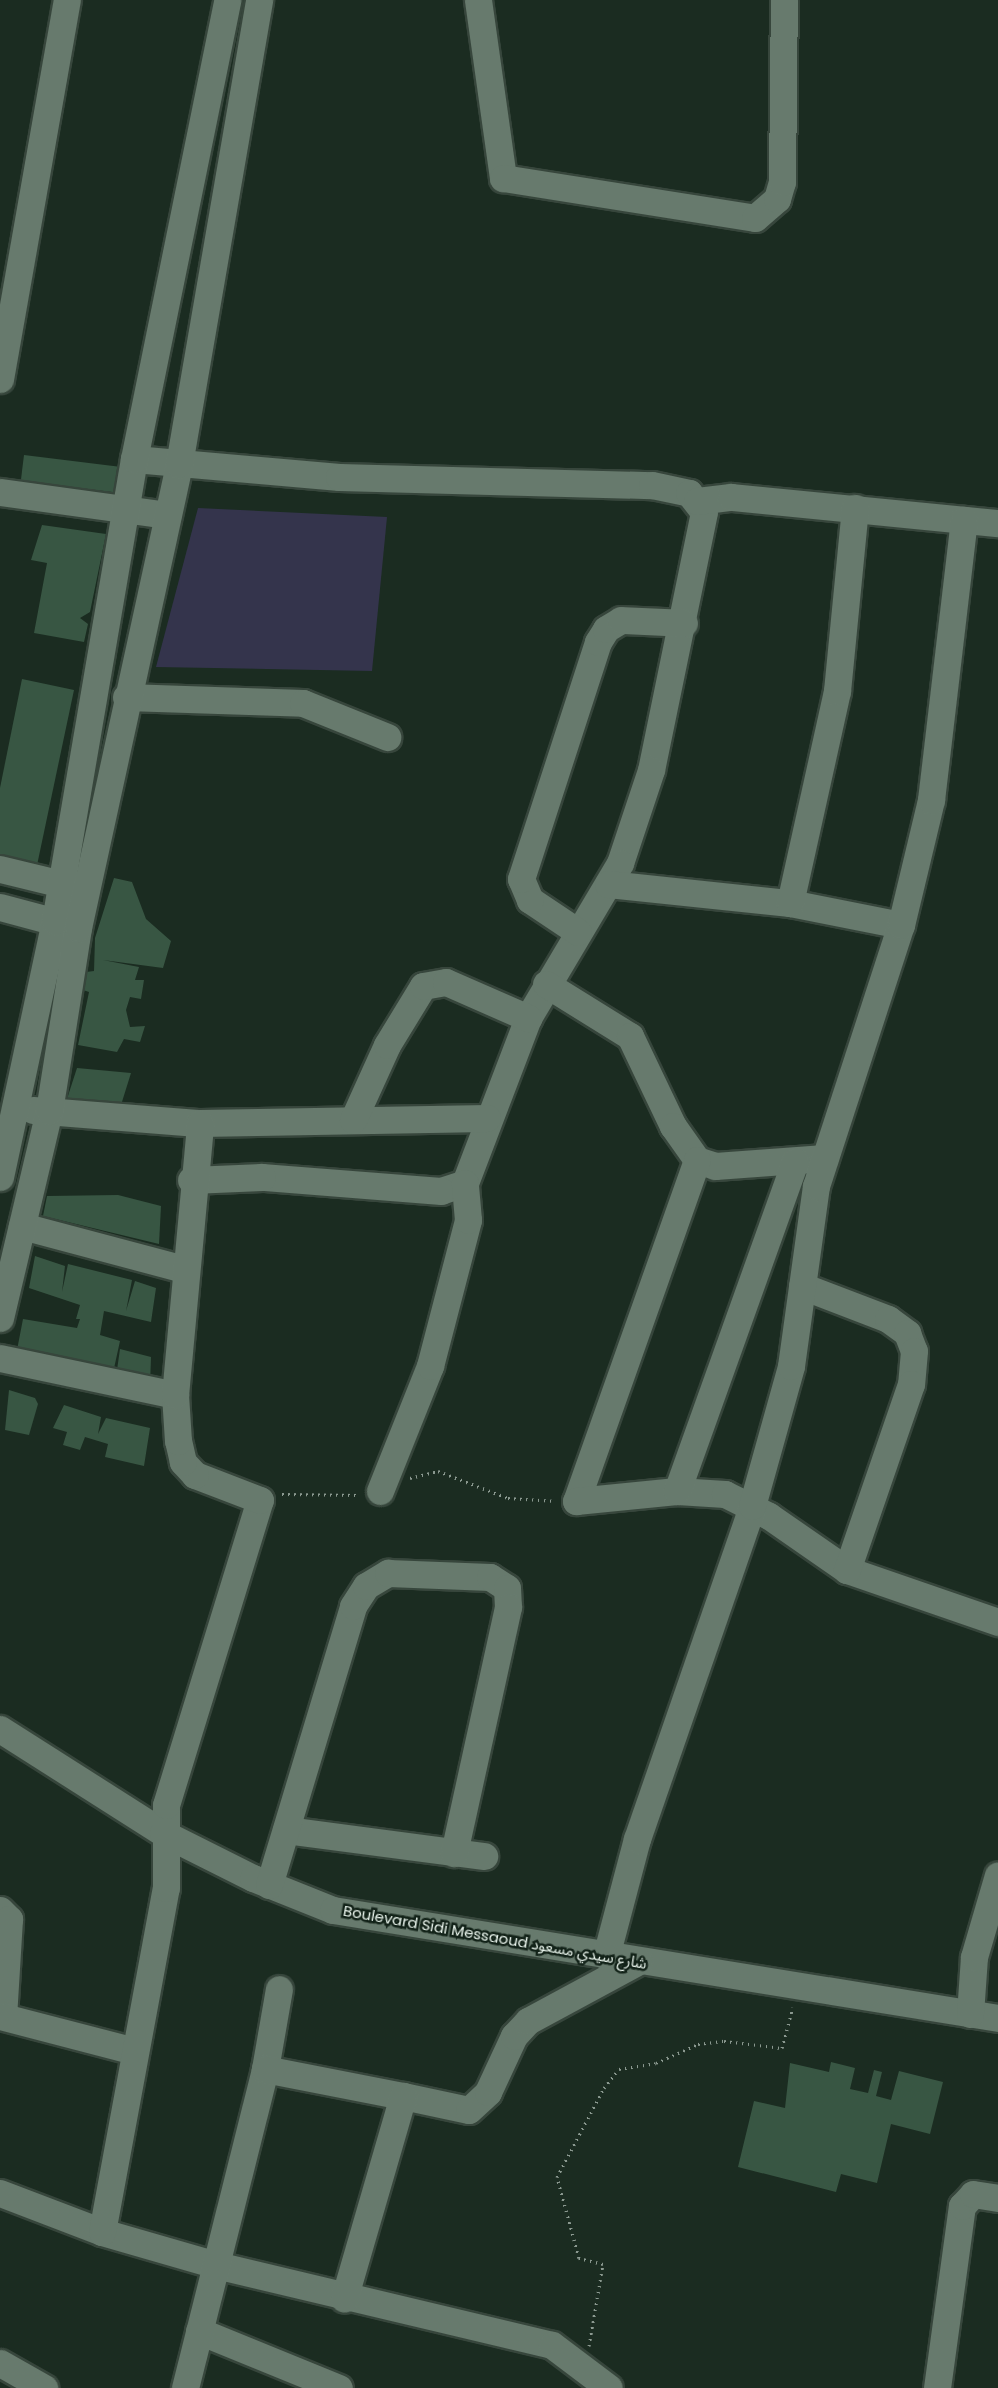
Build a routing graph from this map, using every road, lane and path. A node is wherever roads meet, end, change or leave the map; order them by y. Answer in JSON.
{"nodes":[{"id":1,"x":67,"y":0,"type":"edge"},
{"id":2,"x":227,"y":0,"type":"edge"},
{"id":3,"x":259,"y":0,"type":"edge"},
{"id":4,"x":478,"y":0,"type":"edge"},
{"id":5,"x":784,"y":0,"type":"edge"},
{"id":6,"x":0,"y":379,"type":"edge"},
{"id":7,"x":134,"y":459,"type":"junction"},
{"id":8,"x":179,"y":464,"type":"junction"},
{"id":9,"x":0,"y":492,"type":"edge"},
{"id":10,"x":697,"y":501,"type":"junction"},
{"id":11,"x":855,"y":508,"type":"junction"},
{"id":12,"x":125,"y":512,"type":"junction"},
{"id":13,"x":167,"y":515,"type":"junction"},
{"id":14,"x":964,"y":520,"type":"junction"},
{"id":15,"x":998,"y":523,"type":"edge"},
{"id":16,"x":684,"y":623,"type":"junction"},
{"id":17,"x":126,"y":697,"type":"junction"},
{"id":18,"x":387,"y":737,"type":"dead end"},
{"id":19,"x":0,"y":869,"type":"edge"},
{"id":20,"x":60,"y":884,"type":"junction"},
{"id":21,"x":608,"y":884,"type":"junction"},
{"id":22,"x":86,"y":890,"type":"junction"},
{"id":23,"x":790,"y":903,"type":"junction"},
{"id":24,"x":0,"y":907,"type":"edge"},
{"id":25,"x":66,"y":924,"type":"junction"},
{"id":26,"x":901,"y":925,"type":"junction"},
{"id":27,"x":578,"y":932,"type":"junction"},
{"id":28,"x":546,"y":984,"type":"junction"},
{"id":29,"x":528,"y":1018,"type":"junction"},
{"id":30,"x":13,"y":1108,"type":"junction"},
{"id":31,"x":49,"y":1111,"type":"junction"},
{"id":32,"x":487,"y":1118,"type":"junction"},
{"id":33,"x":353,"y":1119,"type":"junction"},
{"id":34,"x":200,"y":1123,"type":"junction"},
{"id":35,"x":825,"y":1158,"type":"junction"},
{"id":36,"x":697,"y":1160,"type":"junction"},
{"id":37,"x":795,"y":1161,"type":"junction"},
{"id":38,"x":0,"y":1177,"type":"edge"},
{"id":39,"x":191,"y":1180,"type":"junction"},
{"id":40,"x":465,"y":1183,"type":"junction"},
{"id":41,"x":22,"y":1226,"type":"junction"},
{"id":42,"x":184,"y":1269,"type":"junction"},
{"id":43,"x":802,"y":1286,"type":"junction"},
{"id":44,"x":0,"y":1318,"type":"edge"},
{"id":45,"x":0,"y":1358,"type":"edge"},
{"id":46,"x":175,"y":1395,"type":"junction"},
{"id":47,"x":380,"y":1491,"type":"junction"},
{"id":48,"x":677,"y":1491,"type":"junction"},
{"id":49,"x":260,"y":1500,"type":"junction"},
{"id":50,"x":576,"y":1501,"type":"junction"},
{"id":51,"x":752,"y":1506,"type":"junction"},
{"id":52,"x":847,"y":1570,"type":"junction"},
{"id":53,"x":998,"y":1622,"type":"edge"},
{"id":54,"x":0,"y":1729,"type":"edge"},
{"id":55,"x":286,"y":1830,"type":"junction"},
{"id":56,"x":163,"y":1833,"type":"junction"},
{"id":57,"x":454,"y":1852,"type":"junction"},
{"id":58,"x":484,"y":1856,"type":"dead end"},
{"id":59,"x":998,"y":1875,"type":"edge"},
{"id":60,"x":269,"y":1885,"type":"junction"},
{"id":61,"x":0,"y":1910,"type":"edge"},
{"id":62,"x":606,"y":1956,"type":"junction"},
{"id":63,"x":639,"y":1961,"type":"junction"},
{"id":64,"x":797,"y":1988,"type":"junction"},
{"id":65,"x":279,"y":1989,"type":"dead end"},
{"id":66,"x":970,"y":2014,"type":"junction"},
{"id":67,"x":1,"y":2016,"type":"edge"},
{"id":68,"x":998,"y":2018,"type":"edge"},
{"id":69,"x":134,"y":2051,"type":"junction"},
{"id":70,"x":265,"y":2068,"type":"junction"},
{"id":71,"x":403,"y":2096,"type":"junction"},
{"id":72,"x":0,"y":2193,"type":"edge"},
{"id":73,"x":998,"y":2198,"type":"edge"},
{"id":74,"x":102,"y":2232,"type":"junction"},
{"id":75,"x":216,"y":2265,"type":"junction"},
{"id":76,"x":344,"y":2299,"type":"junction"},
{"id":77,"x":199,"y":2331,"type":"junction"},
{"id":78,"x":0,"y":2363,"type":"edge"},
{"id":79,"x":597,"y":2381,"type":"edge"},
{"id":80,"x":44,"y":2388,"type":"edge"},
{"id":81,"x":184,"y":2388,"type":"edge"},
{"id":82,"x":339,"y":2388,"type":"edge"},
{"id":83,"x":937,"y":2388,"type":"edge"}],
"edges":[{"from":1,"to":6,"type":"street"},
{"from":2,"to":7,"type":"street"},
{"from":3,"to":8,"type":"street"},
{"from":4,"to":5,"type":"street"},
{"from":7,"to":8,"type":"street"},
{"from":7,"to":12,"type":"street"},
{"from":8,"to":10,"type":"street"},
{"from":8,"to":13,"type":"street"},
{"from":9,"to":12,"type":"street"},
{"from":10,"to":11,"type":"street"},
{"from":10,"to":16,"type":"street"},
{"from":11,"to":14,"type":"street"},
{"from":11,"to":23,"type":"street"},
{"from":12,"to":13,"type":"street"},
{"from":12,"to":20,"type":"street"},
{"from":13,"to":17,"type":"street"},
{"from":14,"to":15,"type":"street"},
{"from":14,"to":26,"type":"street"},
{"from":16,"to":21,"type":"street"},
{"from":16,"to":27,"type":"street"},
{"from":17,"to":18,"type":"street"},
{"from":17,"to":22,"type":"street"},
{"from":19,"to":20,"type":"street"},
{"from":20,"to":22,"type":"street"},
{"from":20,"to":25,"type":"street"},
{"from":21,"to":23,"type":"street"},
{"from":21,"to":27,"type":"street"},
{"from":22,"to":25,"type":"street"},
{"from":23,"to":26,"type":"street"},
{"from":24,"to":25,"type":"street"},
{"from":25,"to":30,"type":"street"},
{"from":25,"to":31,"type":"street"},
{"from":26,"to":35,"type":"street"},
{"from":27,"to":28,"type":"street"},
{"from":28,"to":29,"type":"street"},
{"from":28,"to":36,"type":"street"},
{"from":29,"to":32,"type":"street"},
{"from":29,"to":33,"type":"street"},
{"from":30,"to":31,"type":"street"},
{"from":30,"to":38,"type":"street"},
{"from":31,"to":34,"type":"street"},
{"from":31,"to":41,"type":"street"},
{"from":32,"to":33,"type":"street"},
{"from":32,"to":40,"type":"street"},
{"from":33,"to":34,"type":"street"},
{"from":34,"to":39,"type":"street"},
{"from":35,"to":37,"type":"street"},
{"from":35,"to":43,"type":"street"},
{"from":36,"to":37,"type":"street"},
{"from":36,"to":50,"type":"street"},
{"from":37,"to":48,"type":"street"},
{"from":39,"to":40,"type":"street"},
{"from":39,"to":42,"type":"street"},
{"from":40,"to":47,"type":"street"},
{"from":41,"to":42,"type":"street"},
{"from":41,"to":44,"type":"street"},
{"from":42,"to":46,"type":"street"},
{"from":43,"to":51,"type":"street"},
{"from":43,"to":52,"type":"street"},
{"from":45,"to":46,"type":"street"},
{"from":46,"to":49,"type":"street"},
{"from":47,"to":49,"type":"path"},
{"from":47,"to":50,"type":"path"},
{"from":48,"to":50,"type":"street"},
{"from":48,"to":51,"type":"street"},
{"from":49,"to":56,"type":"street"},
{"from":51,"to":52,"type":"street"},
{"from":51,"to":62,"type":"street"},
{"from":52,"to":53,"type":"street"},
{"from":54,"to":56,"type":"street","name":"Boulevard Sidi Messaoud شارع سيدي مسعود"},
{"from":55,"to":57,"type":"street"},
{"from":55,"to":57,"type":"street"},
{"from":55,"to":60,"type":"street"},
{"from":56,"to":60,"type":"street","name":"Boulevard Sidi Messaoud شارع سيدي مسعود"},
{"from":56,"to":69,"type":"street"},
{"from":57,"to":58,"type":"street"},
{"from":59,"to":66,"type":"street"},
{"from":60,"to":62,"type":"street","name":"Boulevard Sidi Messaoud شارع سيدي مسعود"},
{"from":61,"to":67,"type":"street"},
{"from":62,"to":63,"type":"street","name":"Boulevard Sidi Messaoud شارع سيدي مسعود"},
{"from":63,"to":64,"type":"street","name":"Boulevard Sidi Messaoud شارع سيدي مسعود"},
{"from":63,"to":71,"type":"street"},
{"from":64,"to":66,"type":"street","name":"Boulevard Sidi Messaoud شارع سيدي مسعود"},
{"from":64,"to":79,"type":"path"},
{"from":65,"to":70,"type":"street"},
{"from":66,"to":68,"type":"street","name":"Boulevard Sidi Messaoud شارع سيدي مسعود"},
{"from":67,"to":69,"type":"street"},
{"from":69,"to":74,"type":"street"},
{"from":70,"to":71,"type":"street"},
{"from":70,"to":75,"type":"street"},
{"from":71,"to":76,"type":"street"},
{"from":72,"to":74,"type":"street"},
{"from":73,"to":83,"type":"street"},
{"from":74,"to":75,"type":"street"},
{"from":75,"to":76,"type":"street"},
{"from":75,"to":77,"type":"street"},
{"from":76,"to":79,"type":"street"},
{"from":77,"to":81,"type":"street"},
{"from":77,"to":82,"type":"street"},
{"from":78,"to":80,"type":"street"}]}
